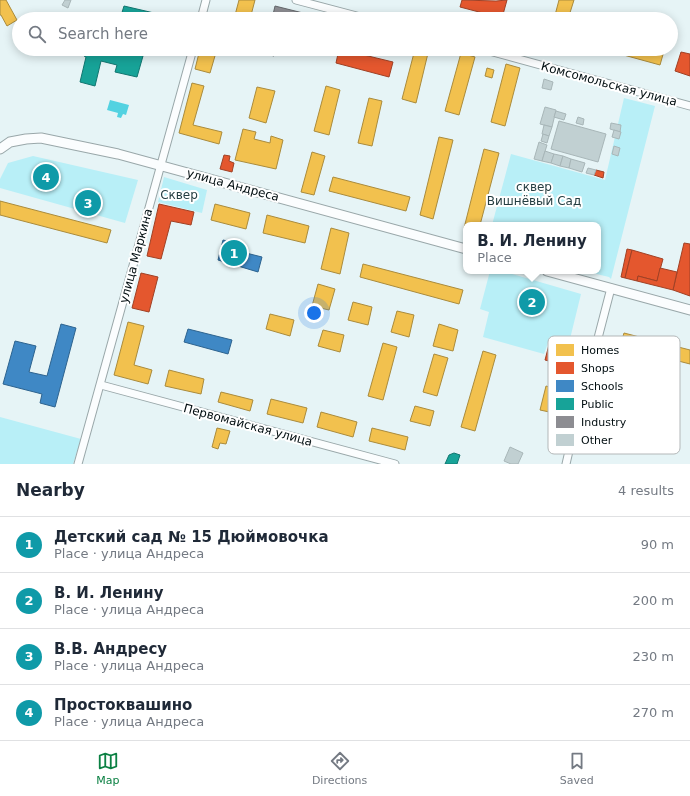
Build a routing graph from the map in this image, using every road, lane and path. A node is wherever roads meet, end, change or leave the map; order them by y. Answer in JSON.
{"nodes":[{"id":1,"x":206,"y":0,"type":"edge"},
{"id":2,"x":296,"y":0,"type":"edge"},
{"id":3,"x":203,"y":12,"type":"edge"},
{"id":4,"x":341,"y":12,"type":"edge"},
{"id":5,"x":191,"y":56,"type":"edge"},
{"id":6,"x":508,"y":56,"type":"edge"},
{"id":7,"x":690,"y":106,"type":"edge"},
{"id":8,"x":0,"y":149,"type":"edge"},
{"id":9,"x":160,"y":165,"type":"junction"},
{"id":10,"x":463,"y":248,"type":"edge"},
{"id":11,"x":558,"y":274,"type":"edge"},
{"id":12,"x":611,"y":288,"type":"junction"},
{"id":13,"x":690,"y":310,"type":"edge"},
{"id":14,"x":599,"y":336,"type":"edge"},
{"id":15,"x":101,"y":386,"type":"junction"},
{"id":16,"x":568,"y":454,"type":"edge"},
{"id":17,"x":78,"y":464,"type":"edge"},
{"id":18,"x":394,"y":464,"type":"edge"},
{"id":19,"x":566,"y":464,"type":"edge"}],
"edges":[{"from":1,"to":3,"type":"street"},
{"from":2,"to":4,"type":"street"},
{"from":5,"to":9,"type":"street","name":"улица Маркина"},
{"from":6,"to":7,"type":"street","name":"Комсомольская улица"},
{"from":8,"to":9,"type":"street","name":"улица Андреса"},
{"from":9,"to":10,"type":"street","name":"улица Андреса"},
{"from":9,"to":15,"type":"street","name":"улица Маркина"},
{"from":11,"to":12,"type":"street"},
{"from":12,"to":13,"type":"street"},
{"from":12,"to":14,"type":"street"},
{"from":15,"to":17,"type":"street","name":"улица Маркина"},
{"from":15,"to":18,"type":"street","name":"Первомайская улица"},
{"from":16,"to":19,"type":"street"}]}
